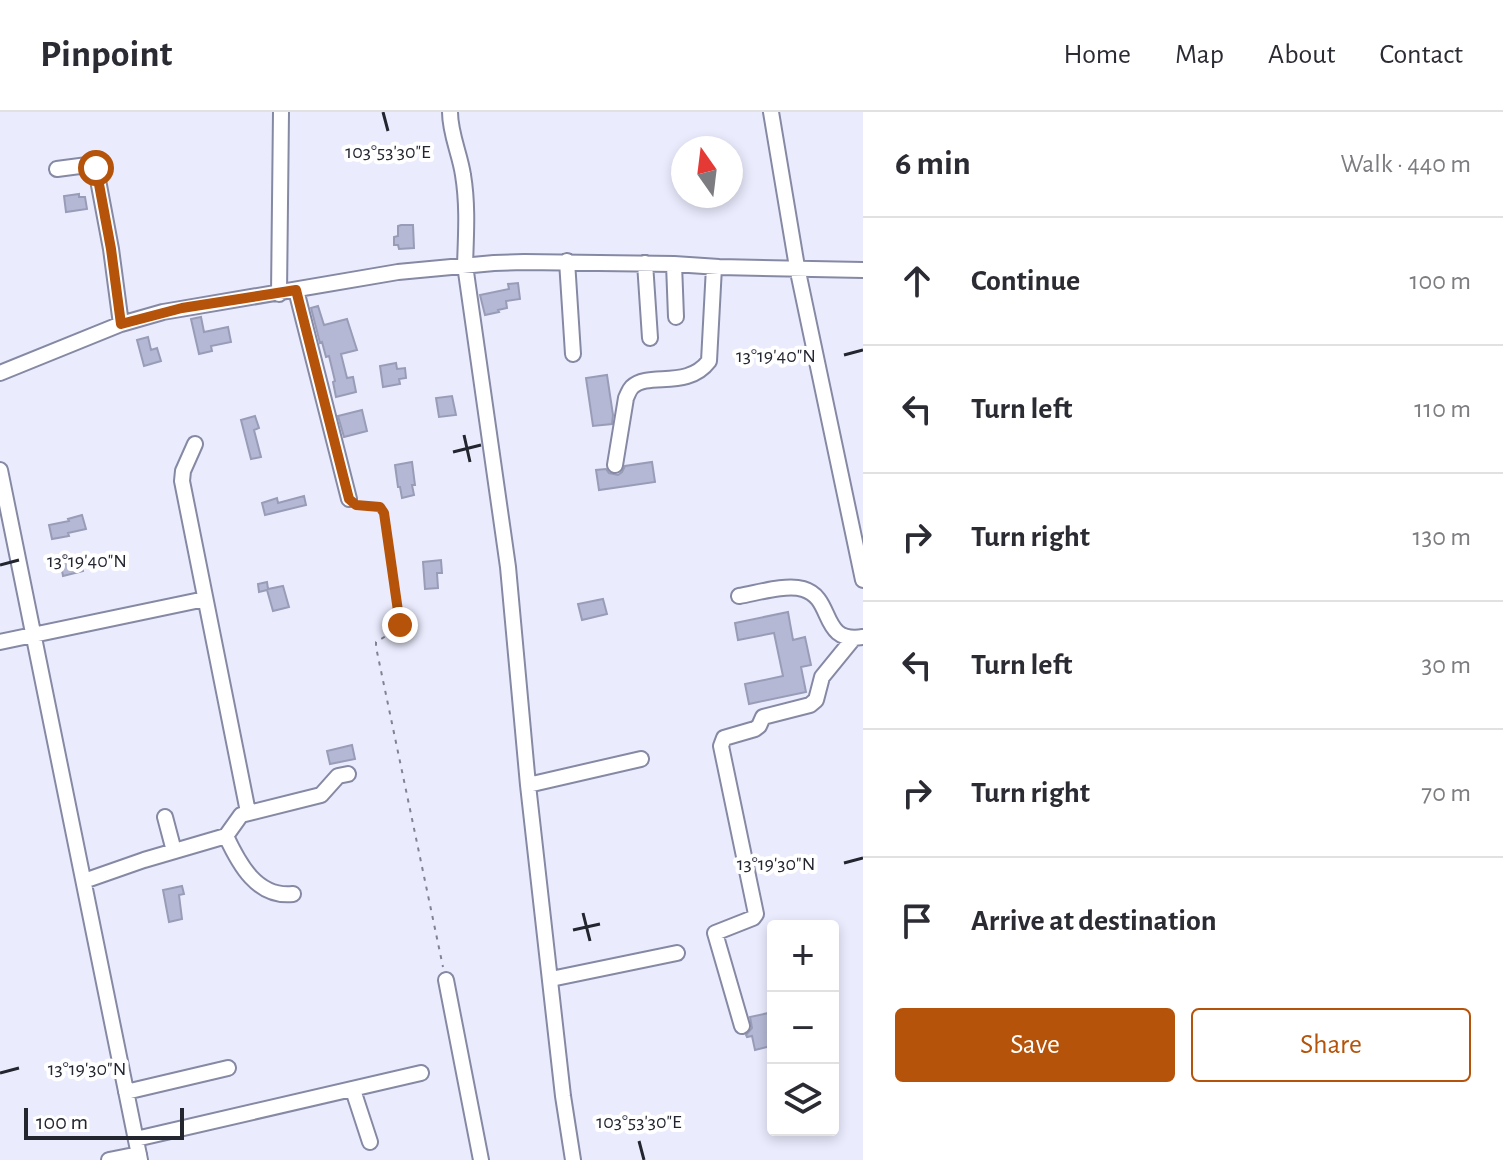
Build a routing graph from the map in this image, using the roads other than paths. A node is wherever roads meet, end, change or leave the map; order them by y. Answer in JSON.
{"nodes":[{"id":1,"x":281,"y":112,"type":"edge"},
{"id":2,"x":450,"y":112,"type":"edge"},
{"id":3,"x":771,"y":112,"type":"edge"},
{"id":4,"x":57,"y":169,"type":"dead end"},
{"id":5,"x":567,"y":261,"type":"junction"},
{"id":6,"x":645,"y":263,"type":"junction"},
{"id":7,"x":674,"y":264,"type":"junction"},
{"id":8,"x":465,"y":265,"type":"junction"},
{"id":9,"x":714,"y":267,"type":"junction"},
{"id":10,"x":797,"y":267,"type":"junction"},
{"id":11,"x":863,"y":270,"type":"edge"},
{"id":12,"x":296,"y":290,"type":"junction"},
{"id":13,"x":279,"y":294,"type":"junction"},
{"id":14,"x":676,"y":317,"type":"dead end"},
{"id":15,"x":121,"y":324,"type":"junction"},
{"id":16,"x":650,"y":338,"type":"dead end"},
{"id":17,"x":573,"y":354,"type":"dead end"},
{"id":18,"x":0,"y":373,"type":"edge"},
{"id":19,"x":195,"y":444,"type":"dead end"},
{"id":20,"x":615,"y":465,"type":"dead end"},
{"id":21,"x":0,"y":470,"type":"edge"},
{"id":22,"x":349,"y":499,"type":"road end"},
{"id":23,"x":863,"y":580,"type":"edge"},
{"id":24,"x":739,"y":596,"type":"dead end"},
{"id":25,"x":205,"y":599,"type":"junction"},
{"id":26,"x":33,"y":635,"type":"junction"},
{"id":27,"x":858,"y":638,"type":"edge"},
{"id":28,"x":0,"y":642,"type":"edge"},
{"id":29,"x":641,"y":759,"type":"dead end"},
{"id":30,"x":348,"y":774,"type":"dead end"},
{"id":31,"x":528,"y":785,"type":"junction"},
{"id":32,"x":248,"y":812,"type":"junction"},
{"id":33,"x":165,"y":817,"type":"dead end"},
{"id":34,"x":226,"y":836,"type":"junction"},
{"id":35,"x":174,"y":851,"type":"junction"},
{"id":36,"x":84,"y":881,"type":"junction"},
{"id":37,"x":293,"y":894,"type":"dead end"},
{"id":38,"x":677,"y":953,"type":"dead end"},
{"id":39,"x":551,"y":979,"type":"junction"},
{"id":40,"x":446,"y":980,"type":"road end"},
{"id":41,"x":742,"y":1026,"type":"dead end"},
{"id":42,"x":228,"y":1068,"type":"dead end"},
{"id":43,"x":421,"y":1073,"type":"dead end"},
{"id":44,"x":353,"y":1090,"type":"junction"},
{"id":45,"x":126,"y":1092,"type":"junction"},
{"id":46,"x":370,"y":1142,"type":"dead end"},
{"id":47,"x":138,"y":1151,"type":"edge"},
{"id":48,"x":109,"y":1160,"type":"edge"},
{"id":49,"x":481,"y":1160,"type":"edge"},
{"id":50,"x":573,"y":1160,"type":"edge"}],
"edges":[{"from":1,"to":13,"type":"street"},
{"from":2,"to":8,"type":"street"},
{"from":3,"to":10,"type":"street"},
{"from":4,"to":15,"type":"street"},
{"from":5,"to":6,"type":"street"},
{"from":5,"to":8,"type":"street"},
{"from":5,"to":17,"type":"street"},
{"from":6,"to":7,"type":"street"},
{"from":6,"to":16,"type":"street"},
{"from":7,"to":9,"type":"street"},
{"from":7,"to":14,"type":"street"},
{"from":8,"to":12,"type":"street"},
{"from":8,"to":31,"type":"street"},
{"from":9,"to":10,"type":"street"},
{"from":9,"to":20,"type":"street"},
{"from":10,"to":11,"type":"street"},
{"from":10,"to":23,"type":"street"},
{"from":12,"to":13,"type":"street"},
{"from":12,"to":22,"type":"street"},
{"from":13,"to":15,"type":"street"},
{"from":15,"to":18,"type":"street"},
{"from":19,"to":25,"type":"street"},
{"from":21,"to":26,"type":"street"},
{"from":24,"to":27,"type":"street"},
{"from":25,"to":26,"type":"street"},
{"from":25,"to":32,"type":"street"},
{"from":26,"to":28,"type":"street"},
{"from":26,"to":36,"type":"street"},
{"from":27,"to":41,"type":"street"},
{"from":29,"to":31,"type":"street"},
{"from":30,"to":32,"type":"street"},
{"from":31,"to":39,"type":"street"},
{"from":32,"to":34,"type":"street"},
{"from":33,"to":35,"type":"street"},
{"from":34,"to":35,"type":"street"},
{"from":34,"to":37,"type":"street"},
{"from":35,"to":36,"type":"street"},
{"from":36,"to":45,"type":"street"},
{"from":38,"to":39,"type":"street"},
{"from":39,"to":50,"type":"street"},
{"from":40,"to":49,"type":"street"},
{"from":42,"to":45,"type":"street"},
{"from":43,"to":44,"type":"street"},
{"from":44,"to":46,"type":"street"},
{"from":44,"to":47,"type":"street"},
{"from":45,"to":47,"type":"street"},
{"from":47,"to":48,"type":"street"}]}
